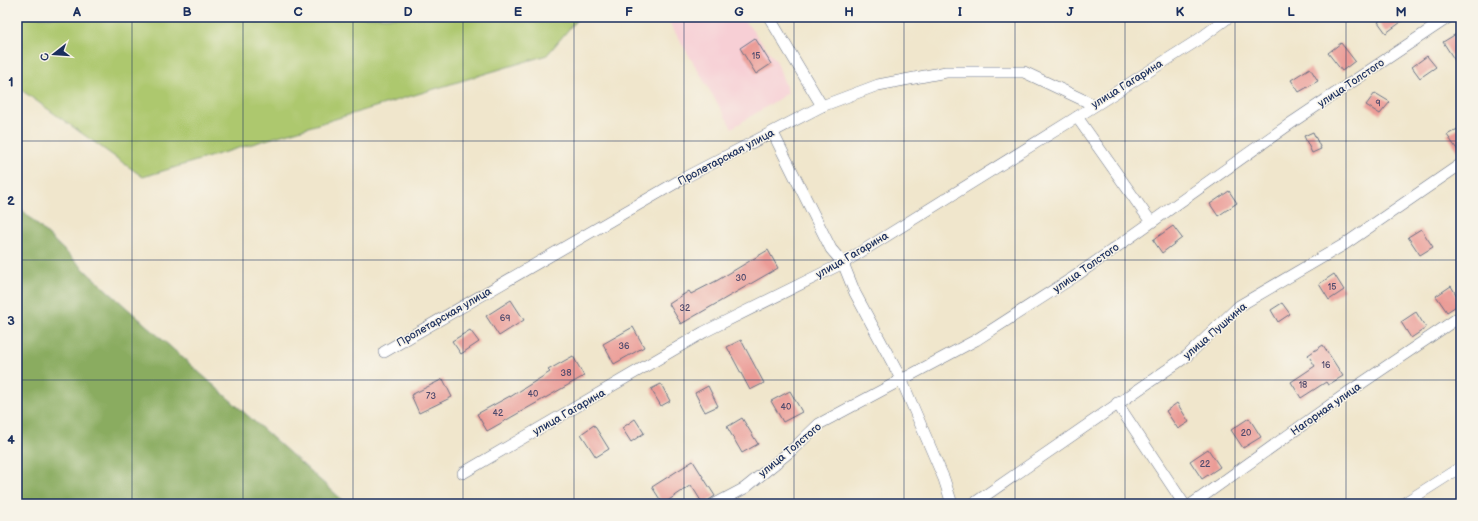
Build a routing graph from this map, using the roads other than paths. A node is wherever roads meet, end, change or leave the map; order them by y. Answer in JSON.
{"nodes":[{"id":1,"x":768,"y":17,"type":"edge"},
{"id":2,"x":1229,"y":17,"type":"edge"},
{"id":3,"x":1449,"y":17,"type":"edge"},
{"id":4,"x":1094,"y":105,"type":"junction"},
{"id":5,"x":822,"y":106,"type":"junction"},
{"id":6,"x":1077,"y":117,"type":"junction"},
{"id":7,"x":773,"y":133,"type":"junction"},
{"id":8,"x":1461,"y":164,"type":"edge"},
{"id":9,"x":1150,"y":222,"type":"junction"},
{"id":10,"x":843,"y":263,"type":"junction"},
{"id":11,"x":1461,"y":316,"type":"edge"},
{"id":12,"x":384,"y":352,"type":"dead end"},
{"id":13,"x":901,"y":379,"type":"junction"},
{"id":14,"x":1117,"y":403,"type":"junction"},
{"id":15,"x":1461,"y":467,"type":"edge"},
{"id":16,"x":464,"y":473,"type":"dead end"},
{"id":17,"x":715,"y":504,"type":"edge"},
{"id":18,"x":952,"y":504,"type":"edge"},
{"id":19,"x":973,"y":504,"type":"edge"},
{"id":20,"x":1184,"y":504,"type":"edge"},
{"id":21,"x":1192,"y":504,"type":"edge"},
{"id":22,"x":1403,"y":504,"type":"edge"}],
"edges":[{"from":1,"to":5,"type":"street"},
{"from":2,"to":4,"type":"street","name":"улица Гагарина"},
{"from":3,"to":9,"type":"street","name":"улица Толстого"},
{"from":4,"to":5,"type":"street","name":"Пролетарская улица"},
{"from":4,"to":6,"type":"street","name":"улица Гагарина"},
{"from":5,"to":7,"type":"street","name":"Пролетарская улица"},
{"from":6,"to":9,"type":"street"},
{"from":6,"to":10,"type":"street","name":"улица Гагарина"},
{"from":7,"to":10,"type":"street"},
{"from":7,"to":12,"type":"street","name":"Пролетарская улица"},
{"from":8,"to":14,"type":"street","name":"улица Пушкина"},
{"from":9,"to":13,"type":"street","name":"улица Толстого"},
{"from":10,"to":13,"type":"street"},
{"from":10,"to":16,"type":"street","name":"улица Гагарина"},
{"from":11,"to":21,"type":"street","name":"Нагорная улица"},
{"from":13,"to":17,"type":"street","name":"улица Толстого"},
{"from":13,"to":18,"type":"street"},
{"from":14,"to":19,"type":"street","name":"улица Пушкина"},
{"from":14,"to":20,"type":"street"},
{"from":15,"to":22,"type":"street"}]}
